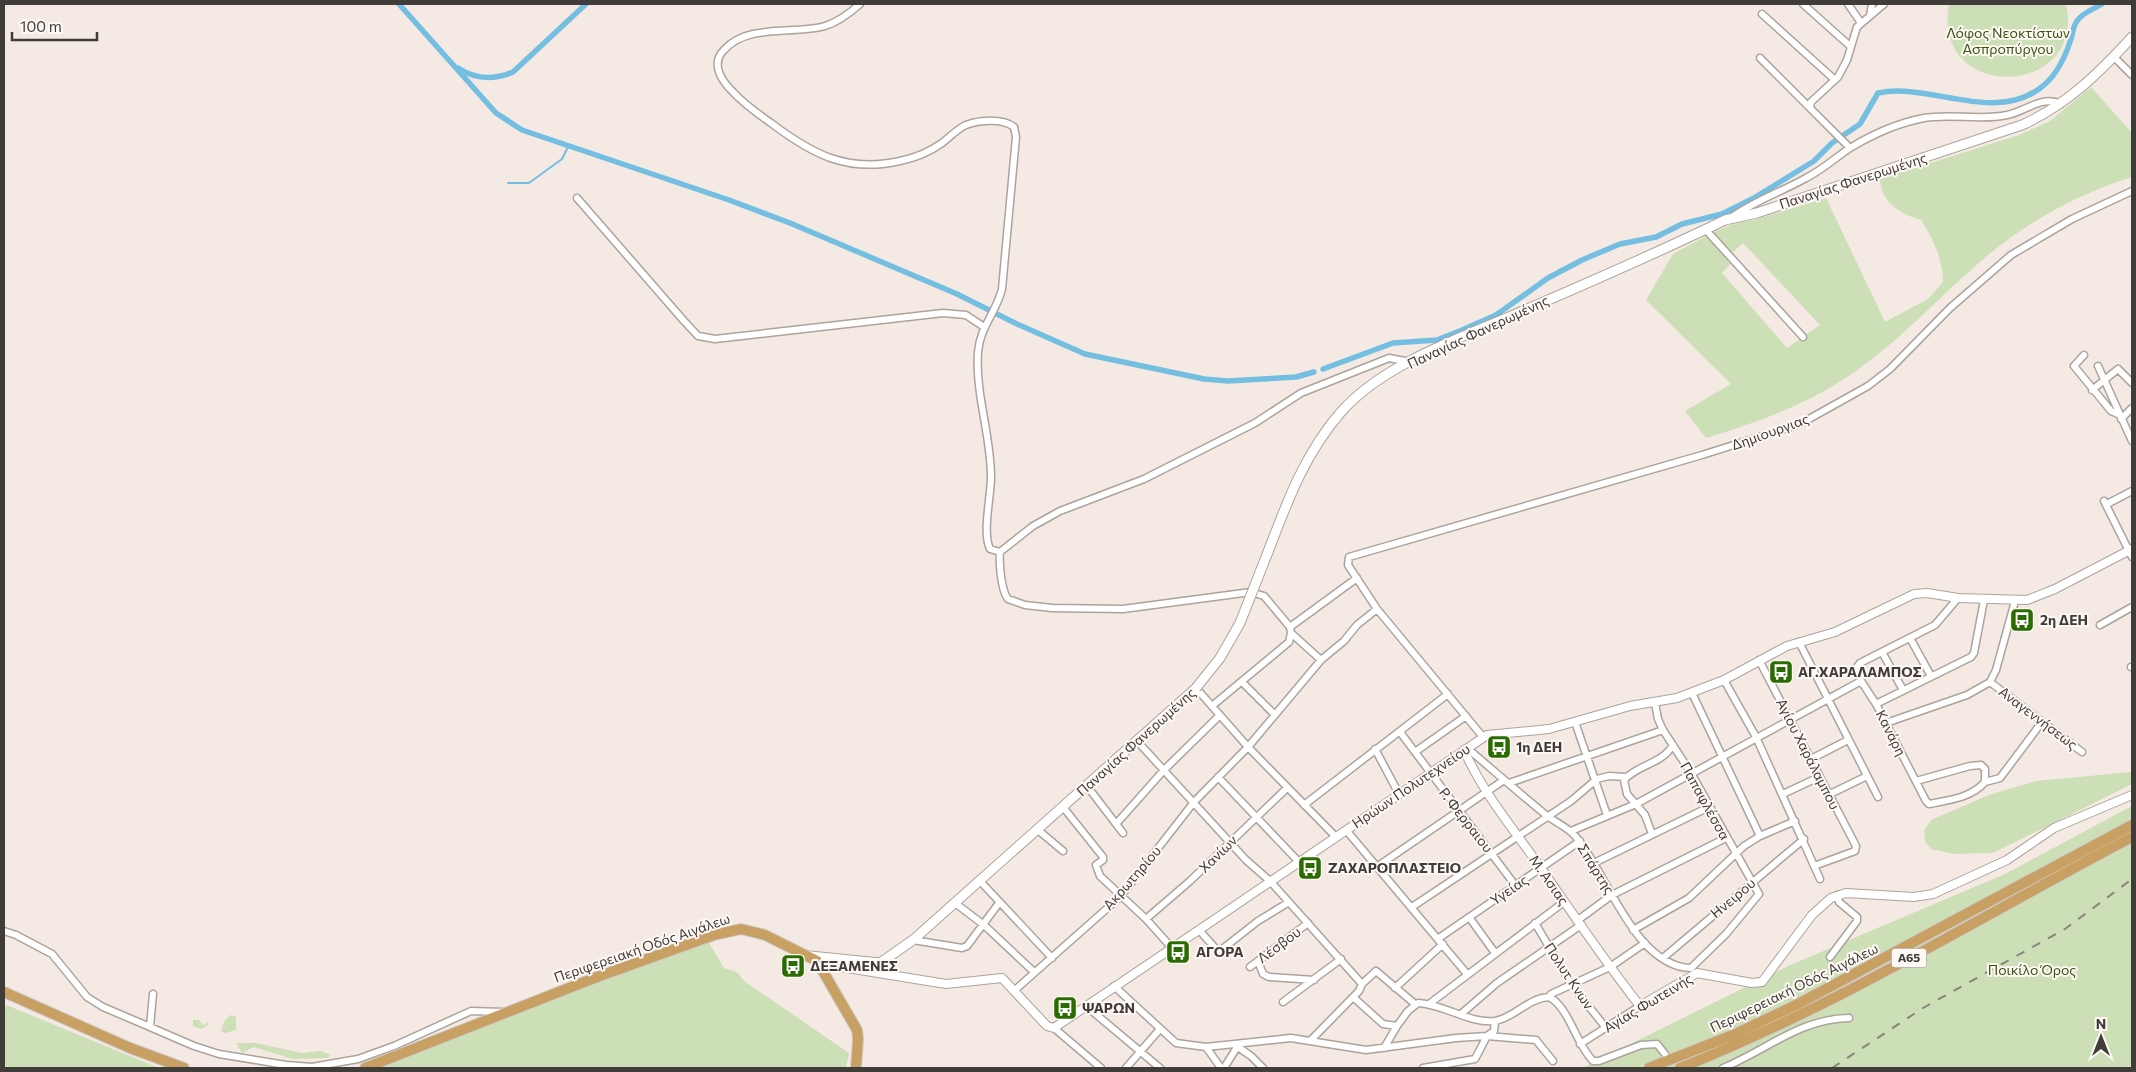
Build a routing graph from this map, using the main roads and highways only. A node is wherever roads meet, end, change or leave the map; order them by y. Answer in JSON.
{"nodes":[{"id":1,"x":2132,"y":37,"type":"edge"},
{"id":2,"x":2132,"y":825,"type":"edge"},
{"id":3,"x":2132,"y":837,"type":"edge"},
{"id":4,"x":808,"y":955,"type":"junction"},
{"id":5,"x":4,"y":992,"type":"edge"},
{"id":6,"x":184,"y":1068,"type":"edge"},
{"id":7,"x":365,"y":1068,"type":"edge"},
{"id":8,"x":856,"y":1068,"type":"edge"},
{"id":9,"x":1649,"y":1068,"type":"edge"},
{"id":10,"x":1680,"y":1068,"type":"edge"}],
"edges":[{"from":1,"to":4,"type":"main road","name":"Παναγίας Φανερωμένης","bridge":true},
{"from":2,"to":9,"type":"highway","name":"Περιφερειακή Οδός Αιγάλεω","number":"Α65"},
{"from":3,"to":10,"type":"highway","name":"Περιφερειακή Οδός Αιγάλεω","number":"Α65"},
{"from":4,"to":7,"type":"highway","name":"Περιφερειακή Οδός Αιγάλεω"},
{"from":4,"to":8,"type":"highway","name":"Περιφερειακή Οδός Αιγάλεω"},
{"from":5,"to":6,"type":"highway"}]}
